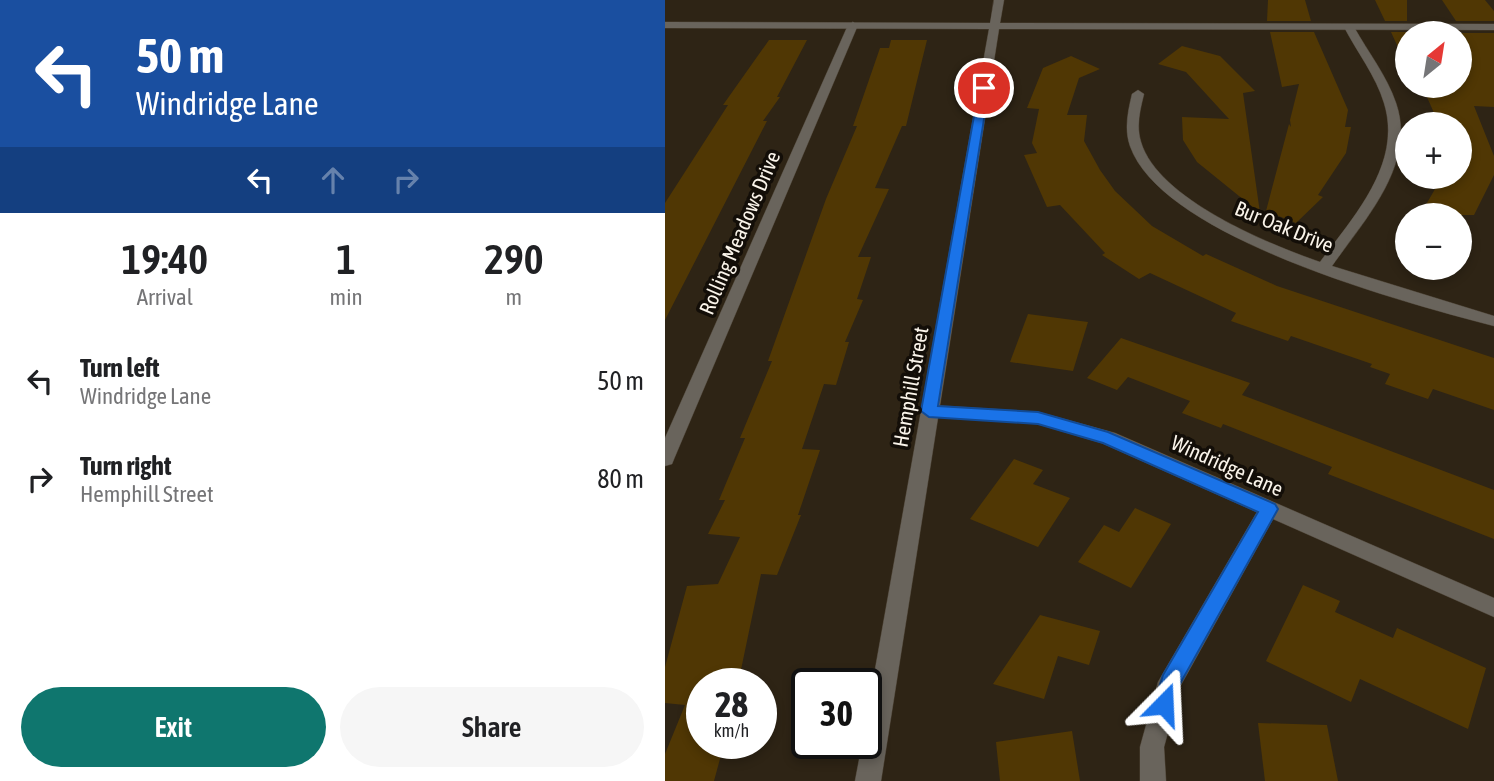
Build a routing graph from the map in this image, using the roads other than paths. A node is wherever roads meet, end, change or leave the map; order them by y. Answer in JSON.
{"nodes":[{"id":1,"x":999,"y":0,"type":"edge"},
{"id":2,"x":665,"y":24,"type":"edge"},
{"id":3,"x":853,"y":25,"type":"junction"},
{"id":4,"x":995,"y":25,"type":"junction"},
{"id":5,"x":1349,"y":27,"type":"junction"},
{"id":6,"x":1494,"y":27,"type":"edge"},
{"id":7,"x":1138,"y":94,"type":"dead end"},
{"id":8,"x":1324,"y":267,"type":"junction"},
{"id":9,"x":1494,"y":321,"type":"edge"},
{"id":10,"x":929,"y":411,"type":"junction"},
{"id":11,"x":665,"y":459,"type":"edge"},
{"id":12,"x":1269,"y":509,"type":"junction"},
{"id":13,"x":1494,"y":608,"type":"edge"},
{"id":14,"x":868,"y":781,"type":"edge"},
{"id":15,"x":1153,"y":781,"type":"edge"}],
"edges":[{"from":1,"to":4,"type":"street","name":"Hemphill Street"},
{"from":2,"to":3,"type":"street"},
{"from":3,"to":4,"type":"street"},
{"from":3,"to":11,"type":"street","name":"Rolling Meadows Drive"},
{"from":4,"to":5,"type":"street"},
{"from":4,"to":10,"type":"street","name":"Hemphill Street"},
{"from":5,"to":6,"type":"street"},
{"from":5,"to":8,"type":"street"},
{"from":7,"to":8,"type":"street","name":"Bur Oak Drive"},
{"from":8,"to":9,"type":"street","name":"Bur Oak Drive"},
{"from":10,"to":12,"type":"street","name":"Windridge Lane"},
{"from":10,"to":14,"type":"street","name":"Hemphill Street"},
{"from":12,"to":13,"type":"street","name":"Windridge Lane"},
{"from":12,"to":15,"type":"street"}]}
